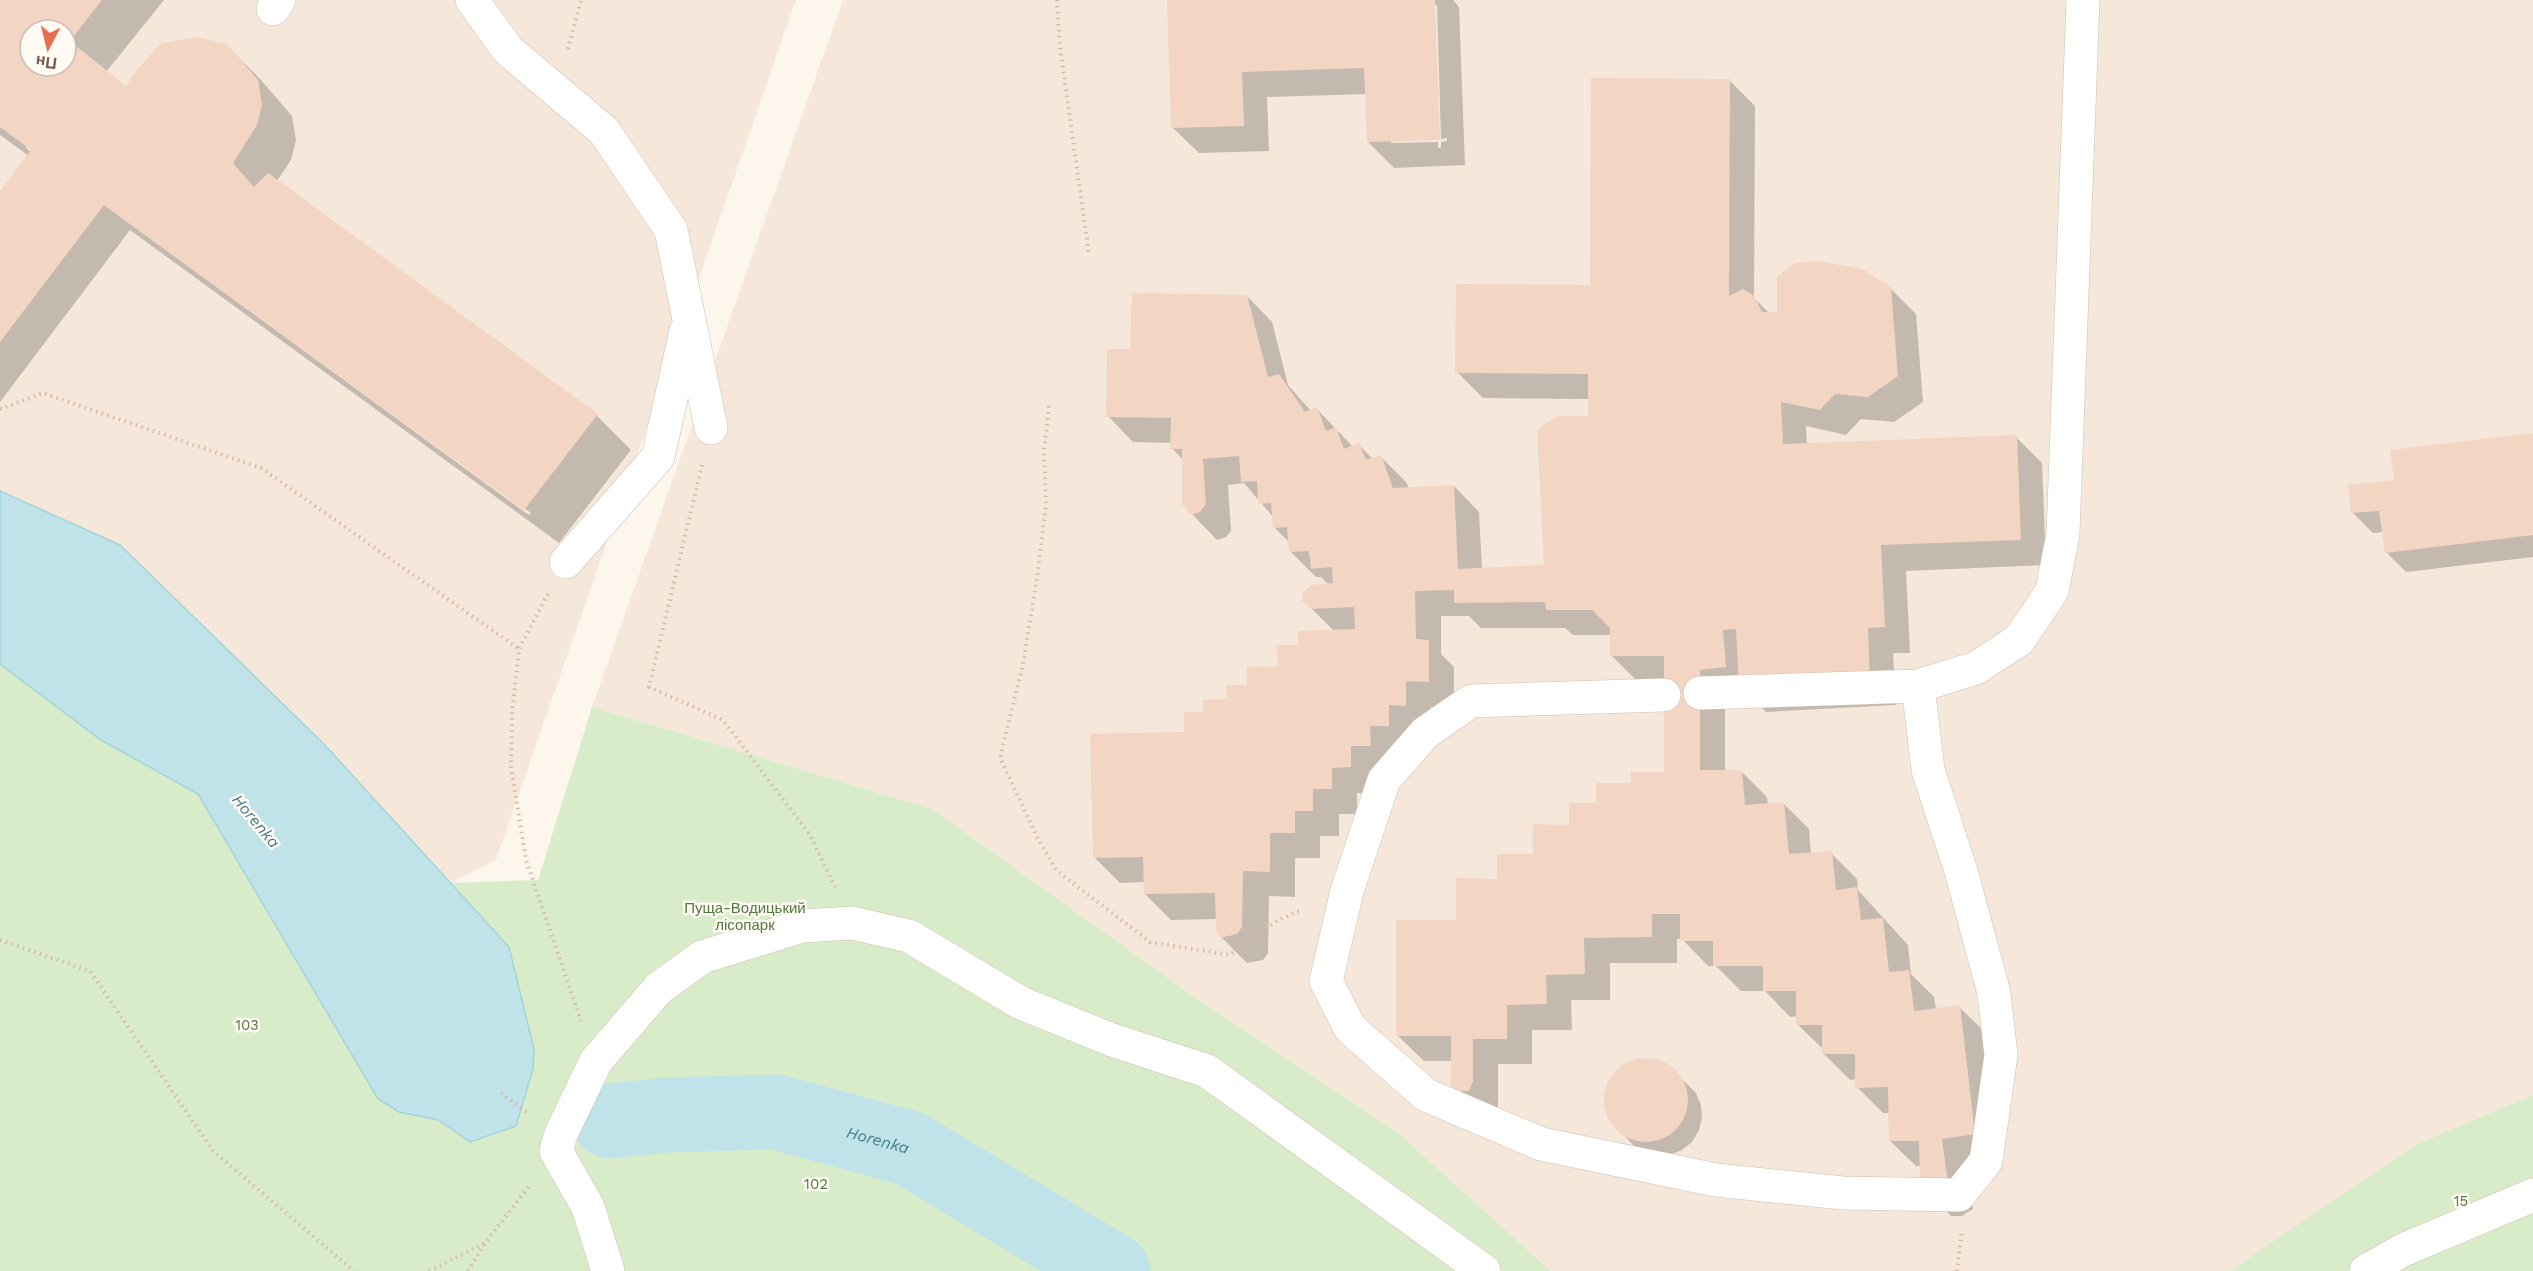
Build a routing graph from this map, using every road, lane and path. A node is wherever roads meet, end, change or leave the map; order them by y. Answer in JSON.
{"nodes":[{"id":1,"x":472,"y":0,"type":"edge"},
{"id":2,"x":581,"y":0,"type":"edge"},
{"id":3,"x":1057,"y":0,"type":"edge"},
{"id":4,"x":2084,"y":0,"type":"edge"},
{"id":5,"x":556,"y":90,"type":"junction"},
{"id":6,"x":1089,"y":254,"type":"dead end"},
{"id":7,"x":689,"y":320,"type":"junction"},
{"id":8,"x":1049,"y":406,"type":"dead end"},
{"id":9,"x":0,"y":409,"type":"edge"},
{"id":10,"x":711,"y":428,"type":"joint"},
{"id":11,"x":566,"y":562,"type":"joint"},
{"id":12,"x":519,"y":649,"type":"junction"},
{"id":13,"x":1918,"y":686,"type":"junction"},
{"id":14,"x":1700,"y":693,"type":"dead end"},
{"id":15,"x":1664,"y":695,"type":"dead end"},
{"id":16,"x":1347,"y":891,"type":"junction"},
{"id":17,"x":852,"y":923,"type":"junction"},
{"id":18,"x":0,"y":940,"type":"edge"},
{"id":19,"x":596,"y":1061,"type":"junction"},
{"id":20,"x":501,"y":1093,"type":"dead end"},
{"id":21,"x":527,"y":1113,"type":"dead end"},
{"id":22,"x":556,"y":1151,"type":"junction"},
{"id":23,"x":2533,"y":1195,"type":"edge"},
{"id":24,"x":485,"y":1243,"type":"junction"},
{"id":25,"x":354,"y":1271,"type":"edge"},
{"id":26,"x":429,"y":1271,"type":"edge"},
{"id":27,"x":468,"y":1271,"type":"edge"},
{"id":28,"x":608,"y":1271,"type":"edge"},
{"id":29,"x":1484,"y":1271,"type":"edge"},
{"id":30,"x":2366,"y":1271,"type":"edge"}],
"edges":[{"from":1,"to":5,"type":"lane"},
{"from":2,"to":5,"type":"path"},
{"from":3,"to":6,"type":"path"},
{"from":4,"to":13,"type":"lane"},
{"from":5,"to":7,"type":"lane"},
{"from":7,"to":10,"type":"lane"},
{"from":7,"to":11,"type":"lane"},
{"from":8,"to":16,"type":"path"},
{"from":9,"to":12,"type":"path"},
{"from":10,"to":17,"type":"path"},
{"from":11,"to":12,"type":"path"},
{"from":12,"to":19,"type":"path"},
{"from":13,"to":14,"type":"lane"},
{"from":13,"to":16,"type":"lane"},
{"from":15,"to":16,"type":"lane"},
{"from":17,"to":19,"type":"lane"},
{"from":17,"to":29,"type":"lane"},
{"from":18,"to":25,"type":"path"},
{"from":19,"to":22,"type":"lane"},
{"from":20,"to":21,"type":"path"},
{"from":22,"to":24,"type":"path"},
{"from":22,"to":28,"type":"lane"},
{"from":23,"to":30,"type":"lane"},
{"from":24,"to":26,"type":"path"},
{"from":24,"to":27,"type":"path"}]}
